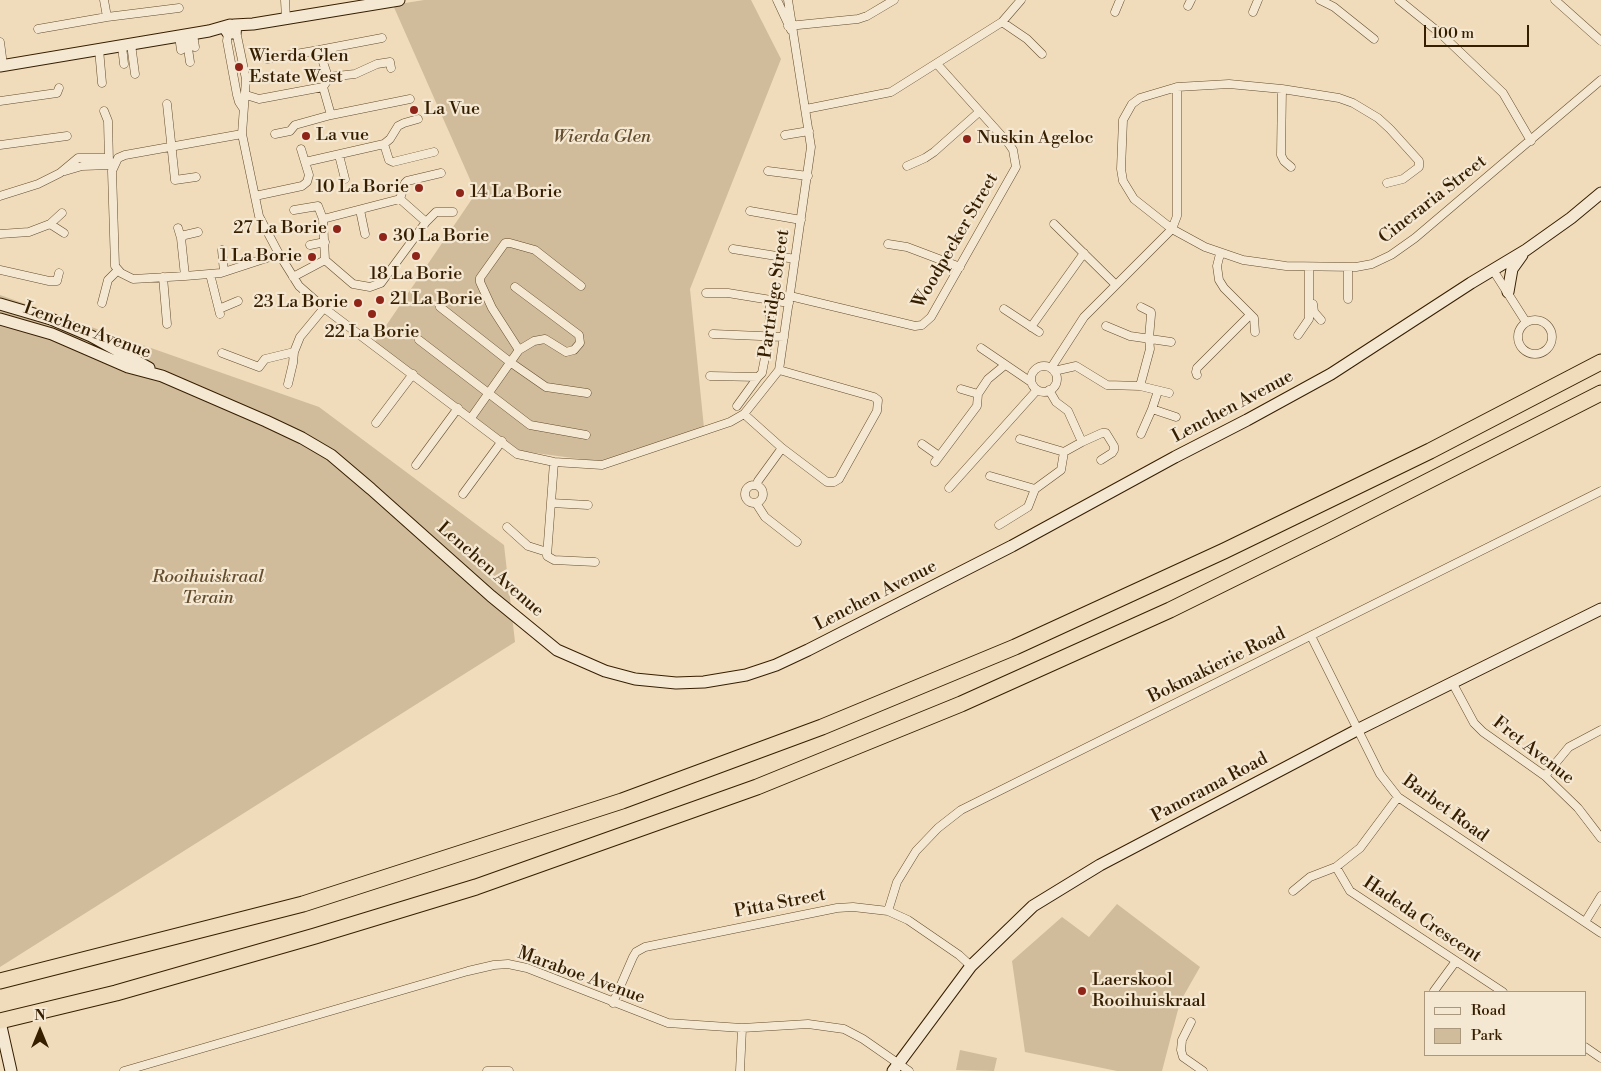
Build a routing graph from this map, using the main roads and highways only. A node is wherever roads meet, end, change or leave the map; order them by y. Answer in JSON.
{"nodes":[{"id":1,"x":399,"y":0,"type":"edge"},
{"id":2,"x":1,"y":65,"type":"edge"},
{"id":3,"x":1601,"y":193,"type":"edge"},
{"id":4,"x":1526,"y":250,"type":"junction"},
{"id":5,"x":1508,"y":292,"type":"road end"},
{"id":6,"x":0,"y":304,"type":"edge"},
{"id":7,"x":0,"y":319,"type":"edge"},
{"id":8,"x":1601,"y":362,"type":"edge"},
{"id":9,"x":162,"y":376,"type":"junction"},
{"id":10,"x":1601,"y":393,"type":"edge"},
{"id":11,"x":1601,"y":609,"type":"edge"},
{"id":12,"x":175,"y":937,"type":"junction"},
{"id":13,"x":0,"y":976,"type":"edge"},
{"id":14,"x":0,"y":981,"type":"edge"},
{"id":15,"x":0,"y":1021,"type":"edge"},
{"id":16,"x":896,"y":1067,"type":"edge"},
{"id":17,"x":11,"y":1071,"type":"edge"}],
"edges":[{"from":1,"to":2,"type":"main road"},
{"from":3,"to":4,"type":"main road","name":"Lenchen Avenue"},
{"from":4,"to":5,"type":"main road"},
{"from":4,"to":9,"type":"main road","name":"Lenchen Avenue"},
{"from":6,"to":9,"type":"main road","name":"Lenchen Avenue"},
{"from":7,"to":9,"type":"main road","name":"Lenchen Avenue"},
{"from":8,"to":12,"type":"highway"},
{"from":10,"to":15,"type":"highway"},
{"from":11,"to":16,"type":"main road","name":"Panorama Road"},
{"from":12,"to":13,"type":"highway"},
{"from":12,"to":14,"type":"highway"},
{"from":15,"to":17,"type":"main road"}]}
